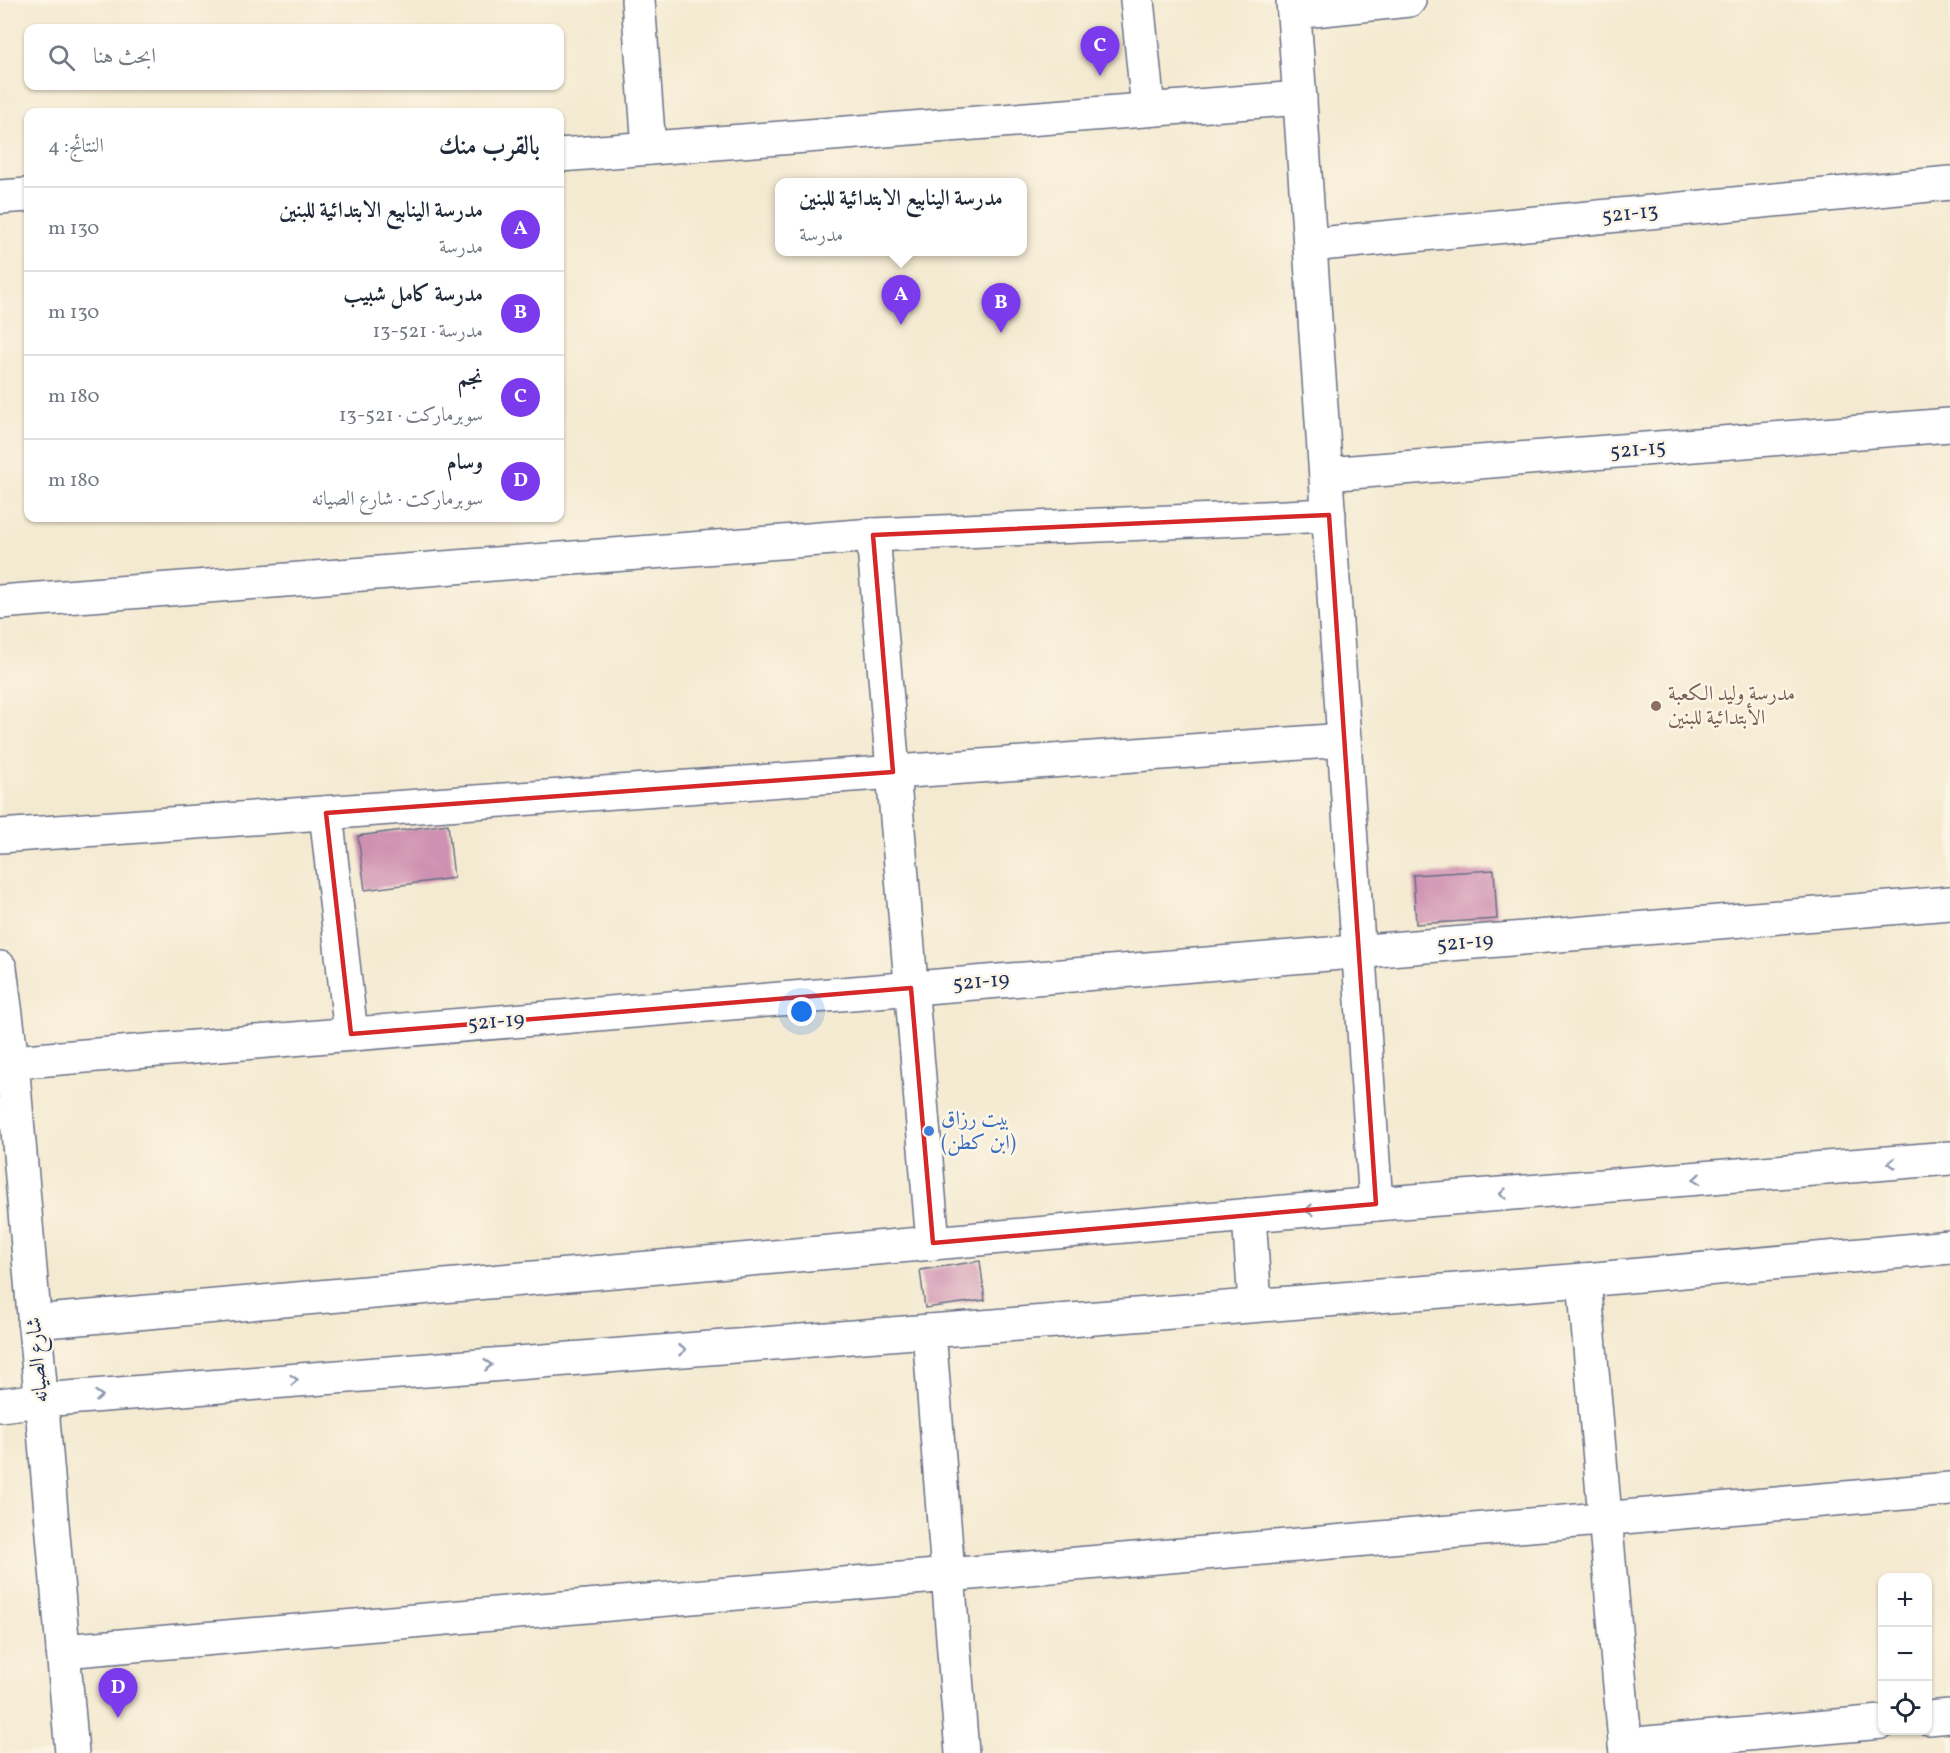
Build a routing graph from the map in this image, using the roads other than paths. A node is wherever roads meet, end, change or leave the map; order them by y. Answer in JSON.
{"nodes":[{"id":1,"x":638,"y":0,"type":"edge"},
{"id":2,"x":1137,"y":0,"type":"edge"},
{"id":3,"x":1408,"y":0,"type":"edge"},
{"id":4,"x":1294,"y":6,"type":"edge"},
{"id":5,"x":1300,"y":98,"type":"junction"},
{"id":6,"x":1148,"y":110,"type":"junction"},
{"id":7,"x":649,"y":148,"type":"junction"},
{"id":8,"x":564,"y":155,"type":"edge"},
{"id":9,"x":1950,"y":183,"type":"edge"},
{"id":10,"x":24,"y":195,"type":"edge"},
{"id":11,"x":0,"y":197,"type":"edge"},
{"id":12,"x":1310,"y":245,"type":"junction"},
{"id":13,"x":1950,"y":425,"type":"edge"},
{"id":14,"x":1326,"y":474,"type":"junction"},
{"id":15,"x":1329,"y":515,"type":"junction"},
{"id":16,"x":873,"y":536,"type":"junction"},
{"id":17,"x":0,"y":602,"type":"edge"},
{"id":18,"x":1344,"y":740,"type":"junction"},
{"id":19,"x":893,"y":772,"type":"junction"},
{"id":20,"x":326,"y":813,"type":"junction"},
{"id":21,"x":0,"y":836,"type":"edge"},
{"id":22,"x":1950,"y":903,"type":"edge"},
{"id":23,"x":1359,"y":951,"type":"junction"},
{"id":24,"x":0,"y":968,"type":"edge"},
{"id":25,"x":911,"y":988,"type":"junction"},
{"id":26,"x":351,"y":1034,"type":"junction"},
{"id":27,"x":12,"y":1062,"type":"junction"},
{"id":28,"x":10,"y":1156,"type":"edge"},
{"id":29,"x":1950,"y":1158,"type":"edge"},
{"id":30,"x":1376,"y":1204,"type":"junction"},
{"id":31,"x":1249,"y":1215,"type":"junction"},
{"id":32,"x":933,"y":1243,"type":"junction"},
{"id":33,"x":1950,"y":1247,"type":"edge"},
{"id":34,"x":1584,"y":1280,"type":"junction"},
{"id":35,"x":1256,"y":1305,"type":"junction"},
{"id":36,"x":34,"y":1322,"type":"junction"},
{"id":37,"x":929,"y":1331,"type":"junction"},
{"id":38,"x":41,"y":1400,"type":"junction"},
{"id":39,"x":0,"y":1405,"type":"edge"},
{"id":40,"x":1950,"y":1489,"type":"edge"},
{"id":41,"x":1605,"y":1519,"type":"junction"},
{"id":42,"x":948,"y":1575,"type":"junction"},
{"id":43,"x":63,"y":1651,"type":"junction"},
{"id":44,"x":1950,"y":1716,"type":"edge"},
{"id":45,"x":1932,"y":1718,"type":"edge"},
{"id":46,"x":1878,"y":1722,"type":"edge"},
{"id":47,"x":1625,"y":1749,"type":"edge"},
{"id":48,"x":72,"y":1753,"type":"edge"},
{"id":49,"x":962,"y":1753,"type":"edge"}],
"edges":[{"from":1,"to":7,"type":"street"},
{"from":2,"to":6,"type":"street"},
{"from":3,"to":4,"type":"street"},
{"from":4,"to":5,"type":"street"},
{"from":5,"to":6,"type":"street"},
{"from":5,"to":12,"type":"street"},
{"from":6,"to":7,"type":"street"},
{"from":7,"to":8,"type":"street"},
{"from":9,"to":12,"type":"street","name":"521-13"},
{"from":10,"to":11,"type":"street"},
{"from":12,"to":14,"type":"street"},
{"from":13,"to":14,"type":"street","name":"521-15"},
{"from":14,"to":15,"type":"street"},
{"from":15,"to":16,"type":"street"},
{"from":15,"to":18,"type":"street"},
{"from":16,"to":17,"type":"street"},
{"from":16,"to":19,"type":"street"},
{"from":18,"to":19,"type":"street"},
{"from":18,"to":23,"type":"street"},
{"from":19,"to":20,"type":"street"},
{"from":19,"to":25,"type":"street"},
{"from":20,"to":21,"type":"street"},
{"from":20,"to":26,"type":"street"},
{"from":22,"to":23,"type":"street","name":"521-19"},
{"from":23,"to":25,"type":"street","name":"521-19"},
{"from":23,"to":30,"type":"street"},
{"from":24,"to":27,"type":"street","name":"شارع الصيانه"},
{"from":25,"to":26,"type":"street","name":"521-19"},
{"from":25,"to":32,"type":"street"},
{"from":26,"to":27,"type":"street","name":"521-19"},
{"from":27,"to":28,"type":"street","name":"شارع الصيانه"},
{"from":28,"to":36,"type":"street","name":"شارع الصيانه"},
{"from":29,"to":30,"type":"street","one_way":true},
{"from":30,"to":31,"type":"street","one_way":true},
{"from":31,"to":32,"type":"street"},
{"from":31,"to":35,"type":"street"},
{"from":32,"to":36,"type":"street"},
{"from":33,"to":34,"type":"street"},
{"from":34,"to":35,"type":"street"},
{"from":34,"to":41,"type":"street"},
{"from":35,"to":37,"type":"street"},
{"from":36,"to":38,"type":"street","name":"شارع الصيانه"},
{"from":38,"to":37,"type":"street","one_way":true},
{"from":37,"to":42,"type":"street"},
{"from":38,"to":39,"type":"street"},
{"from":38,"to":43,"type":"street","name":"شارع الصيانه"},
{"from":40,"to":41,"type":"street"},
{"from":41,"to":42,"type":"street"},
{"from":41,"to":47,"type":"street"},
{"from":42,"to":43,"type":"street"},
{"from":42,"to":49,"type":"street"},
{"from":43,"to":48,"type":"street","name":"شارع الصيانه"},
{"from":44,"to":45,"type":"street"},
{"from":46,"to":47,"type":"street"}]}
